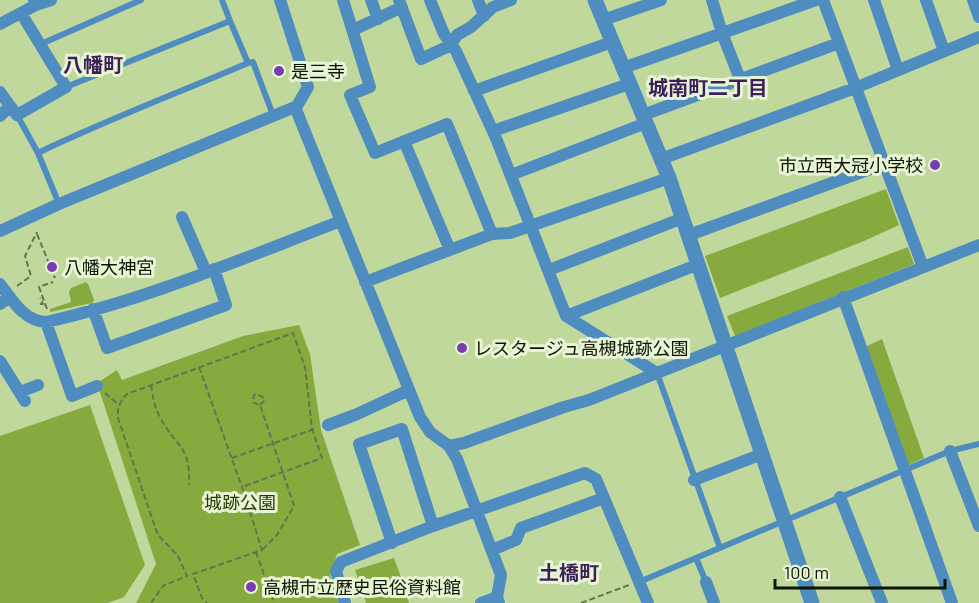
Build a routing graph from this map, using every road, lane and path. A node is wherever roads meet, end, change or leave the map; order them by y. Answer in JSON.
{"nodes":[{"id":1,"x":51,"y":0,"type":"edge"},
{"id":2,"x":141,"y":0,"type":"edge"},
{"id":3,"x":222,"y":0,"type":"edge"},
{"id":4,"x":280,"y":0,"type":"edge"},
{"id":5,"x":343,"y":0,"type":"edge"},
{"id":6,"x":371,"y":0,"type":"edge"},
{"id":7,"x":430,"y":0,"type":"edge"},
{"id":8,"x":478,"y":0,"type":"edge"},
{"id":9,"x":511,"y":0,"type":"edge"},
{"id":10,"x":595,"y":0,"type":"edge"},
{"id":11,"x":661,"y":0,"type":"edge"},
{"id":12,"x":712,"y":0,"type":"edge"},
{"id":13,"x":816,"y":0,"type":"edge"},
{"id":14,"x":823,"y":0,"type":"edge"},
{"id":15,"x":874,"y":0,"type":"edge"},
{"id":16,"x":926,"y":0,"type":"edge"},
{"id":17,"x":974,"y":0,"type":"edge"},
{"id":18,"x":35,"y":3,"type":"edge"},
{"id":19,"x":400,"y":4,"type":"edge"},
{"id":20,"x":21,"y":13,"type":"junction"},
{"id":21,"x":484,"y":16,"type":"junction"},
{"id":22,"x":979,"y":17,"type":"edge"},
{"id":23,"x":378,"y":19,"type":"junction"},
{"id":24,"x":603,"y":20,"type":"junction"},
{"id":25,"x":230,"y":21,"type":"junction"},
{"id":26,"x":0,"y":24,"type":"edge"},
{"id":27,"x":353,"y":30,"type":"junction"},
{"id":28,"x":722,"y":33,"type":"junction"},
{"id":29,"x":979,"y":37,"type":"edge"},
{"id":30,"x":612,"y":42,"type":"junction"},
{"id":31,"x":839,"y":43,"type":"junction"},
{"id":32,"x":41,"y":44,"type":"junction"},
{"id":33,"x":451,"y":45,"type":"junction"},
{"id":34,"x":944,"y":51,"type":"junction"},
{"id":35,"x":248,"y":63,"type":"junction"},
{"id":36,"x":623,"y":68,"type":"junction"},
{"id":37,"x":898,"y":70,"type":"junction"},
{"id":38,"x":740,"y":80,"type":"junction"},
{"id":39,"x":629,"y":84,"type":"junction"},
{"id":40,"x":66,"y":87,"type":"junction"},
{"id":41,"x":855,"y":88,"type":"junction"},
{"id":42,"x":0,"y":92,"type":"edge"},
{"id":43,"x":474,"y":92,"type":"junction"},
{"id":44,"x":295,"y":107,"type":"junction"},
{"id":45,"x":14,"y":110,"type":"junction"},
{"id":46,"x":273,"y":115,"type":"junction"},
{"id":47,"x":0,"y":116,"type":"edge"},
{"id":48,"x":644,"y":119,"type":"junction"},
{"id":49,"x":492,"y":131,"type":"junction"},
{"id":50,"x":404,"y":141,"type":"junction"},
{"id":51,"x":38,"y":153,"type":"junction"},
{"id":52,"x":661,"y":159,"type":"junction"},
{"id":53,"x":884,"y":164,"type":"junction"},
{"id":54,"x":511,"y":175,"type":"junction"},
{"id":55,"x":669,"y":178,"type":"junction"},
{"id":56,"x":59,"y":204,"type":"junction"},
{"id":57,"x":31,"y":217,"type":"junction"},
{"id":58,"x":182,"y":217,"type":"dead end"},
{"id":59,"x":683,"y":218,"type":"junction"},
{"id":60,"x":341,"y":221,"type":"junction"},
{"id":61,"x":532,"y":225,"type":"junction"},
{"id":62,"x":0,"y":231,"type":"edge"},
{"id":63,"x":37,"y":232,"type":"junction"},
{"id":64,"x":492,"y":234,"type":"junction"},
{"id":65,"x":689,"y":235,"type":"junction"},
{"id":66,"x":979,"y":244,"type":"edge"},
{"id":67,"x":450,"y":250,"type":"junction"},
{"id":68,"x":699,"y":264,"type":"junction"},
{"id":69,"x":923,"y":267,"type":"junction"},
{"id":70,"x":549,"y":270,"type":"junction"},
{"id":71,"x":210,"y":271,"type":"junction"},
{"id":72,"x":365,"y":282,"type":"junction"},
{"id":73,"x":4,"y":295,"type":"edge"},
{"id":74,"x":843,"y":297,"type":"junction"},
{"id":75,"x":40,"y":298,"type":"junction"},
{"id":76,"x":40,"y":304,"type":"dead end"},
{"id":77,"x":93,"y":309,"type":"junction"},
{"id":78,"x":566,"y":316,"type":"junction"},
{"id":79,"x":49,"y":321,"type":"junction"},
{"id":80,"x":726,"y":346,"type":"junction"},
{"id":81,"x":0,"y":361,"type":"edge"},
{"id":82,"x":199,"y":367,"type":"junction"},
{"id":83,"x":657,"y":373,"type":"junction"},
{"id":84,"x":38,"y":385,"type":"dead end"},
{"id":85,"x":151,"y":385,"type":"junction"},
{"id":86,"x":97,"y":386,"type":"joint"},
{"id":87,"x":409,"y":390,"type":"junction"},
{"id":88,"x":119,"y":405,"type":"junction"},
{"id":89,"x":260,"y":405,"type":"dead end"},
{"id":90,"x":326,"y":426,"type":"joint"},
{"id":91,"x":312,"y":429,"type":"junction"},
{"id":92,"x":273,"y":442,"type":"junction"},
{"id":93,"x":979,"y":444,"type":"edge"},
{"id":94,"x":449,"y":446,"type":"junction"},
{"id":95,"x":950,"y":451,"type":"junction"},
{"id":96,"x":762,"y":454,"type":"junction"},
{"id":97,"x":232,"y":458,"type":"junction"},
{"id":98,"x":906,"y":470,"type":"junction"},
{"id":99,"x":282,"y":472,"type":"junction"},
{"id":100,"x":694,"y":480,"type":"junction"},
{"id":101,"x":189,"y":486,"type":"dead end"},
{"id":102,"x":242,"y":487,"type":"junction"},
{"id":103,"x":840,"y":497,"type":"junction"},
{"id":104,"x":604,"y":498,"type":"junction"},
{"id":105,"x":478,"y":510,"type":"junction"},
{"id":106,"x":784,"y":521,"type":"junction"},
{"id":107,"x":433,"y":526,"type":"junction"},
{"id":108,"x":979,"y":526,"type":"edge"},
{"id":109,"x":392,"y":543,"type":"junction"},
{"id":110,"x":720,"y":548,"type":"junction"},
{"id":111,"x":262,"y":549,"type":"junction"},
{"id":112,"x":492,"y":550,"type":"junction"},
{"id":113,"x":256,"y":552,"type":"junction"},
{"id":114,"x":696,"y":558,"type":"junction"},
{"id":115,"x":193,"y":574,"type":"junction"},
{"id":116,"x":187,"y":576,"type":"junction"},
{"id":117,"x":639,"y":582,"type":"junction"},
{"id":118,"x":706,"y":582,"type":"joint"},
{"id":119,"x":498,"y":600,"type":"edge"},
{"id":120,"x":151,"y":603,"type":"edge"},
{"id":121,"x":207,"y":603,"type":"edge"},
{"id":122,"x":274,"y":603,"type":"edge"},
{"id":123,"x":345,"y":603,"type":"edge"},
{"id":124,"x":481,"y":603,"type":"edge"},
{"id":125,"x":581,"y":603,"type":"edge"},
{"id":126,"x":648,"y":603,"type":"edge"},
{"id":127,"x":714,"y":603,"type":"edge"},
{"id":128,"x":812,"y":603,"type":"edge"},
{"id":129,"x":882,"y":603,"type":"edge"},
{"id":130,"x":952,"y":603,"type":"edge"}],
"edges":[{"from":1,"to":18,"type":"street"},
{"from":2,"to":32,"type":"lane"},
{"from":3,"to":25,"type":"lane"},
{"from":4,"to":44,"type":"street"},
{"from":5,"to":27,"type":"street"},
{"from":6,"to":23,"type":"street"},
{"from":7,"to":33,"type":"street"},
{"from":8,"to":21,"type":"street"},
{"from":9,"to":21,"type":"street"},
{"from":10,"to":24,"type":"street"},
{"from":11,"to":24,"type":"street"},
{"from":12,"to":28,"type":"street"},
{"from":13,"to":28,"type":"street"},
{"from":14,"to":31,"type":"street"},
{"from":15,"to":37,"type":"street"},
{"from":16,"to":34,"type":"street"},
{"from":17,"to":22,"type":"street"},
{"from":18,"to":20,"type":"street"},
{"from":19,"to":23,"type":"street"},
{"from":19,"to":33,"type":"street"},
{"from":20,"to":26,"type":"street"},
{"from":20,"to":32,"type":"street"},
{"from":21,"to":33,"type":"street"},
{"from":23,"to":27,"type":"street"},
{"from":24,"to":30,"type":"street"},
{"from":25,"to":35,"type":"lane"},
{"from":25,"to":40,"type":"lane"},
{"from":27,"to":50,"type":"street"},
{"from":28,"to":36,"type":"street"},
{"from":28,"to":38,"type":"street"},
{"from":29,"to":34,"type":"street"},
{"from":30,"to":36,"type":"street"},
{"from":30,"to":43,"type":"street"},
{"from":31,"to":38,"type":"street"},
{"from":31,"to":41,"type":"street"},
{"from":32,"to":40,"type":"street"},
{"from":33,"to":43,"type":"street"},
{"from":34,"to":37,"type":"street"},
{"from":35,"to":46,"type":"lane"},
{"from":35,"to":51,"type":"lane"},
{"from":36,"to":39,"type":"street"},
{"from":37,"to":41,"type":"street"},
{"from":38,"to":48,"type":"street"},
{"from":39,"to":48,"type":"street"},
{"from":39,"to":49,"type":"street"},
{"from":40,"to":45,"type":"street"},
{"from":41,"to":52,"type":"street"},
{"from":41,"to":53,"type":"street"},
{"from":42,"to":45,"type":"street"},
{"from":43,"to":49,"type":"street"},
{"from":44,"to":46,"type":"street"},
{"from":44,"to":60,"type":"street"},
{"from":45,"to":47,"type":"street"},
{"from":45,"to":51,"type":"lane"},
{"from":46,"to":56,"type":"street"},
{"from":48,"to":52,"type":"street"},
{"from":48,"to":54,"type":"street"},
{"from":49,"to":54,"type":"street"},
{"from":50,"to":64,"type":"street"},
{"from":50,"to":67,"type":"street"},
{"from":51,"to":56,"type":"lane"},
{"from":52,"to":55,"type":"street"},
{"from":53,"to":65,"type":"street"},
{"from":53,"to":69,"type":"street"},
{"from":54,"to":61,"type":"street"},
{"from":55,"to":59,"type":"street"},
{"from":55,"to":61,"type":"street"},
{"from":56,"to":57,"type":"street"},
{"from":57,"to":62,"type":"street"},
{"from":57,"to":63,"type":"path"},
{"from":58,"to":71,"type":"street"},
{"from":59,"to":65,"type":"street"},
{"from":59,"to":70,"type":"street"},
{"from":60,"to":71,"type":"street"},
{"from":60,"to":72,"type":"street"},
{"from":61,"to":64,"type":"street"},
{"from":61,"to":70,"type":"street"},
{"from":63,"to":73,"type":"path"},
{"from":63,"to":75,"type":"path"},
{"from":64,"to":67,"type":"street"},
{"from":65,"to":68,"type":"street"},
{"from":66,"to":69,"type":"street"},
{"from":67,"to":72,"type":"street"},
{"from":68,"to":78,"type":"street"},
{"from":68,"to":80,"type":"street"},
{"from":69,"to":74,"type":"street"},
{"from":70,"to":78,"type":"street"},
{"from":71,"to":77,"type":"street"},
{"from":71,"to":77,"type":"street"},
{"from":72,"to":87,"type":"street"},
{"from":73,"to":79,"type":"street"},
{"from":74,"to":80,"type":"street"},
{"from":74,"to":98,"type":"street"},
{"from":75,"to":76,"type":"path"},
{"from":75,"to":79,"type":"path"},
{"from":77,"to":79,"type":"street"},
{"from":78,"to":83,"type":"street"},
{"from":79,"to":86,"type":"street"},
{"from":80,"to":83,"type":"street"},
{"from":80,"to":96,"type":"street"},
{"from":81,"to":84,"type":"street"},
{"from":82,"to":85,"type":"path"},
{"from":82,"to":91,"type":"path"},
{"from":82,"to":97,"type":"path"},
{"from":83,"to":94,"type":"street"},
{"from":83,"to":100,"type":"lane"},
{"from":85,"to":88,"type":"path"},
{"from":85,"to":101,"type":"path"},
{"from":86,"to":88,"type":"path"},
{"from":87,"to":90,"type":"street"},
{"from":87,"to":94,"type":"street"},
{"from":88,"to":116,"type":"path"},
{"from":89,"to":92,"type":"path"},
{"from":90,"to":91,"type":"path"},
{"from":91,"to":92,"type":"path"},
{"from":91,"to":99,"type":"path"},
{"from":92,"to":97,"type":"path"},
{"from":92,"to":99,"type":"path"},
{"from":93,"to":95,"type":"lane"},
{"from":94,"to":105,"type":"street"},
{"from":95,"to":98,"type":"lane"},
{"from":95,"to":108,"type":"street"},
{"from":96,"to":100,"type":"street"},
{"from":96,"to":106,"type":"street"},
{"from":97,"to":102,"type":"path"},
{"from":98,"to":103,"type":"lane"},
{"from":98,"to":130,"type":"street"},
{"from":99,"to":102,"type":"path"},
{"from":99,"to":111,"type":"path"},
{"from":100,"to":110,"type":"lane"},
{"from":102,"to":111,"type":"path"},
{"from":103,"to":106,"type":"lane"},
{"from":103,"to":129,"type":"street"},
{"from":104,"to":105,"type":"street"},
{"from":104,"to":112,"type":"street"},
{"from":104,"to":117,"type":"street"},
{"from":105,"to":107,"type":"street"},
{"from":105,"to":112,"type":"street"},
{"from":106,"to":110,"type":"lane"},
{"from":106,"to":128,"type":"street"},
{"from":107,"to":109,"type":"street"},
{"from":107,"to":109,"type":"street"},
{"from":109,"to":123,"type":"street"},
{"from":110,"to":114,"type":"lane"},
{"from":111,"to":113,"type":"path"},
{"from":112,"to":119,"type":"street"},
{"from":113,"to":115,"type":"path"},
{"from":113,"to":122,"type":"path"},
{"from":114,"to":117,"type":"lane"},
{"from":114,"to":118,"type":"lane"},
{"from":115,"to":116,"type":"path"},
{"from":115,"to":121,"type":"path"},
{"from":116,"to":120,"type":"path"},
{"from":117,"to":125,"type":"path"},
{"from":117,"to":126,"type":"street"},
{"from":118,"to":127,"type":"street"},
{"from":119,"to":124,"type":"street"}]}
